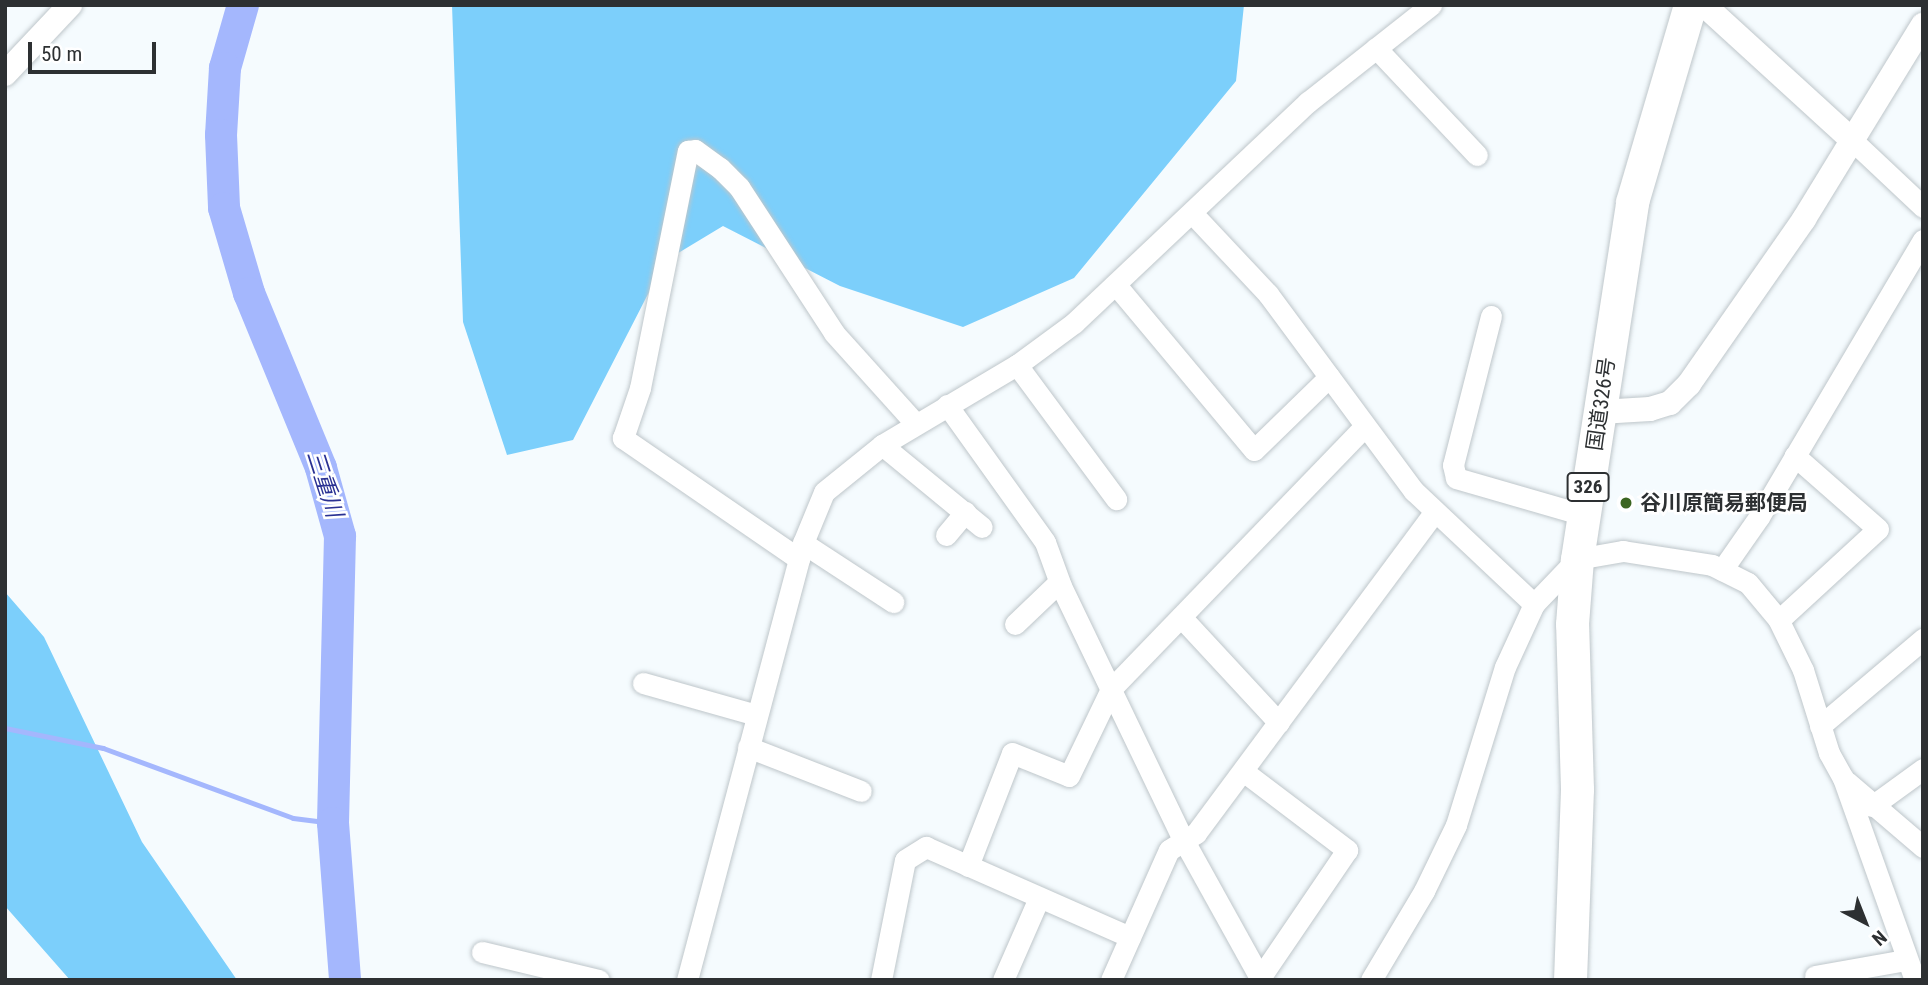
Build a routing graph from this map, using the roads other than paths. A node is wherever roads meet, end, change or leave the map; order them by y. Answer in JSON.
{"nodes":[{"id":1,"x":70,"y":5,"type":"edge"},
{"id":2,"x":1431,"y":5,"type":"edge"},
{"id":3,"x":1690,"y":5,"type":"edge"},
{"id":4,"x":1704,"y":5,"type":"edge"},
{"id":5,"x":1923,"y":25,"type":"edge"},
{"id":6,"x":1376,"y":48,"type":"junction"},
{"id":7,"x":7,"y":71,"type":"edge"},
{"id":8,"x":1852,"y":140,"type":"junction"},
{"id":9,"x":1477,"y":155,"type":"dead end"},
{"id":10,"x":1923,"y":207,"type":"edge"},
{"id":11,"x":1192,"y":214,"type":"junction"},
{"id":12,"x":1923,"y":240,"type":"edge"},
{"id":13,"x":1116,"y":285,"type":"junction"},
{"id":14,"x":1491,"y":316,"type":"dead end"},
{"id":15,"x":1017,"y":365,"type":"junction"},
{"id":16,"x":1329,"y":377,"type":"junction"},
{"id":17,"x":947,"y":405,"type":"junction"},
{"id":18,"x":1600,"y":412,"type":"junction"},
{"id":19,"x":916,"y":424,"type":"junction"},
{"id":20,"x":1364,"y":427,"type":"junction"},
{"id":21,"x":882,"y":445,"type":"junction"},
{"id":22,"x":1795,"y":456,"type":"junction"},
{"id":23,"x":1116,"y":499,"type":"dead end"},
{"id":24,"x":965,"y":512,"type":"junction"},
{"id":25,"x":1434,"y":512,"type":"junction"},
{"id":26,"x":1584,"y":515,"type":"junction"},
{"id":27,"x":982,"y":527,"type":"dead end"},
{"id":28,"x":946,"y":535,"type":"dead end"},
{"id":29,"x":801,"y":551,"type":"junction"},
{"id":30,"x":1577,"y":559,"type":"junction"},
{"id":31,"x":1722,"y":570,"type":"junction"},
{"id":32,"x":1059,"y":582,"type":"junction"},
{"id":33,"x":893,"y":603,"type":"dead end"},
{"id":34,"x":1534,"y":604,"type":"junction"},
{"id":35,"x":1181,"y":617,"type":"junction"},
{"id":36,"x":1779,"y":620,"type":"junction"},
{"id":37,"x":1015,"y":624,"type":"dead end"},
{"id":38,"x":1923,"y":639,"type":"edge"},
{"id":39,"x":643,"y":683,"type":"dead end"},
{"id":40,"x":1111,"y":689,"type":"junction"},
{"id":41,"x":756,"y":715,"type":"junction"},
{"id":42,"x":1279,"y":723,"type":"junction"},
{"id":43,"x":1820,"y":726,"type":"junction"},
{"id":44,"x":748,"y":747,"type":"junction"},
{"id":45,"x":1923,"y":769,"type":"edge"},
{"id":46,"x":1242,"y":771,"type":"junction"},
{"id":47,"x":1843,"y":778,"type":"junction"},
{"id":48,"x":861,"y":791,"type":"dead end"},
{"id":49,"x":1872,"y":806,"type":"junction"},
{"id":50,"x":1183,"y":839,"type":"junction"},
{"id":51,"x":1922,"y":846,"type":"edge"},
{"id":52,"x":968,"y":866,"type":"junction"},
{"id":53,"x":1039,"y":898,"type":"junction"},
{"id":54,"x":1130,"y":937,"type":"junction"},
{"id":55,"x":482,"y":952,"type":"dead end"},
{"id":56,"x":1906,"y":960,"type":"junction"},
{"id":57,"x":1815,"y":976,"type":"dead end"},
{"id":58,"x":1260,"y":979,"type":"edge"},
{"id":59,"x":599,"y":980,"type":"edge"},
{"id":60,"x":687,"y":980,"type":"edge"},
{"id":61,"x":881,"y":980,"type":"edge"},
{"id":62,"x":1003,"y":980,"type":"edge"},
{"id":63,"x":1111,"y":980,"type":"edge"},
{"id":64,"x":1371,"y":980,"type":"edge"},
{"id":65,"x":1570,"y":980,"type":"edge"},
{"id":66,"x":1915,"y":980,"type":"edge"}],
"edges":[{"from":1,"to":7,"type":"street"},
{"from":2,"to":6,"type":"street"},
{"from":3,"to":18,"type":"highway","name":"国道326号","number":"326"},
{"from":4,"to":8,"type":"street"},
{"from":5,"to":8,"type":"street"},
{"from":6,"to":9,"type":"street"},
{"from":6,"to":11,"type":"street"},
{"from":8,"to":10,"type":"street"},
{"from":8,"to":18,"type":"street"},
{"from":11,"to":13,"type":"street"},
{"from":11,"to":16,"type":"street"},
{"from":12,"to":22,"type":"street"},
{"from":13,"to":15,"type":"street"},
{"from":13,"to":16,"type":"street"},
{"from":14,"to":26,"type":"street"},
{"from":15,"to":17,"type":"street"},
{"from":15,"to":23,"type":"street"},
{"from":16,"to":20,"type":"street"},
{"from":17,"to":19,"type":"street"},
{"from":17,"to":32,"type":"street"},
{"from":18,"to":26,"type":"highway","name":"国道326号","number":"326"},
{"from":19,"to":21,"type":"street"},
{"from":19,"to":29,"type":"street"},
{"from":20,"to":25,"type":"street"},
{"from":20,"to":35,"type":"street"},
{"from":21,"to":24,"type":"street"},
{"from":21,"to":29,"type":"street"},
{"from":22,"to":31,"type":"street"},
{"from":22,"to":36,"type":"street"},
{"from":24,"to":27,"type":"street"},
{"from":24,"to":28,"type":"street"},
{"from":25,"to":34,"type":"street"},
{"from":25,"to":42,"type":"street"},
{"from":26,"to":30,"type":"highway","name":"国道326号","number":"326"},
{"from":29,"to":33,"type":"street"},
{"from":29,"to":41,"type":"street"},
{"from":30,"to":31,"type":"street"},
{"from":30,"to":34,"type":"street"},
{"from":30,"to":65,"type":"highway","name":"国道326号","number":"326"},
{"from":31,"to":36,"type":"street"},
{"from":32,"to":37,"type":"street"},
{"from":32,"to":40,"type":"street"},
{"from":34,"to":64,"type":"street"},
{"from":35,"to":40,"type":"street"},
{"from":35,"to":42,"type":"street"},
{"from":36,"to":43,"type":"street"},
{"from":38,"to":43,"type":"street"},
{"from":39,"to":41,"type":"street"},
{"from":40,"to":50,"type":"street"},
{"from":40,"to":52,"type":"street"},
{"from":41,"to":44,"type":"street"},
{"from":42,"to":46,"type":"street"},
{"from":43,"to":47,"type":"street"},
{"from":44,"to":48,"type":"street"},
{"from":44,"to":60,"type":"street"},
{"from":45,"to":49,"type":"street"},
{"from":46,"to":50,"type":"street"},
{"from":46,"to":58,"type":"street"},
{"from":47,"to":49,"type":"street"},
{"from":47,"to":56,"type":"street"},
{"from":49,"to":51,"type":"street"},
{"from":50,"to":54,"type":"street"},
{"from":50,"to":58,"type":"street"},
{"from":52,"to":53,"type":"street"},
{"from":52,"to":61,"type":"street"},
{"from":53,"to":54,"type":"street"},
{"from":53,"to":62,"type":"street"},
{"from":54,"to":63,"type":"street"},
{"from":55,"to":59,"type":"street"},
{"from":56,"to":57,"type":"street"},
{"from":56,"to":66,"type":"street"}]}
